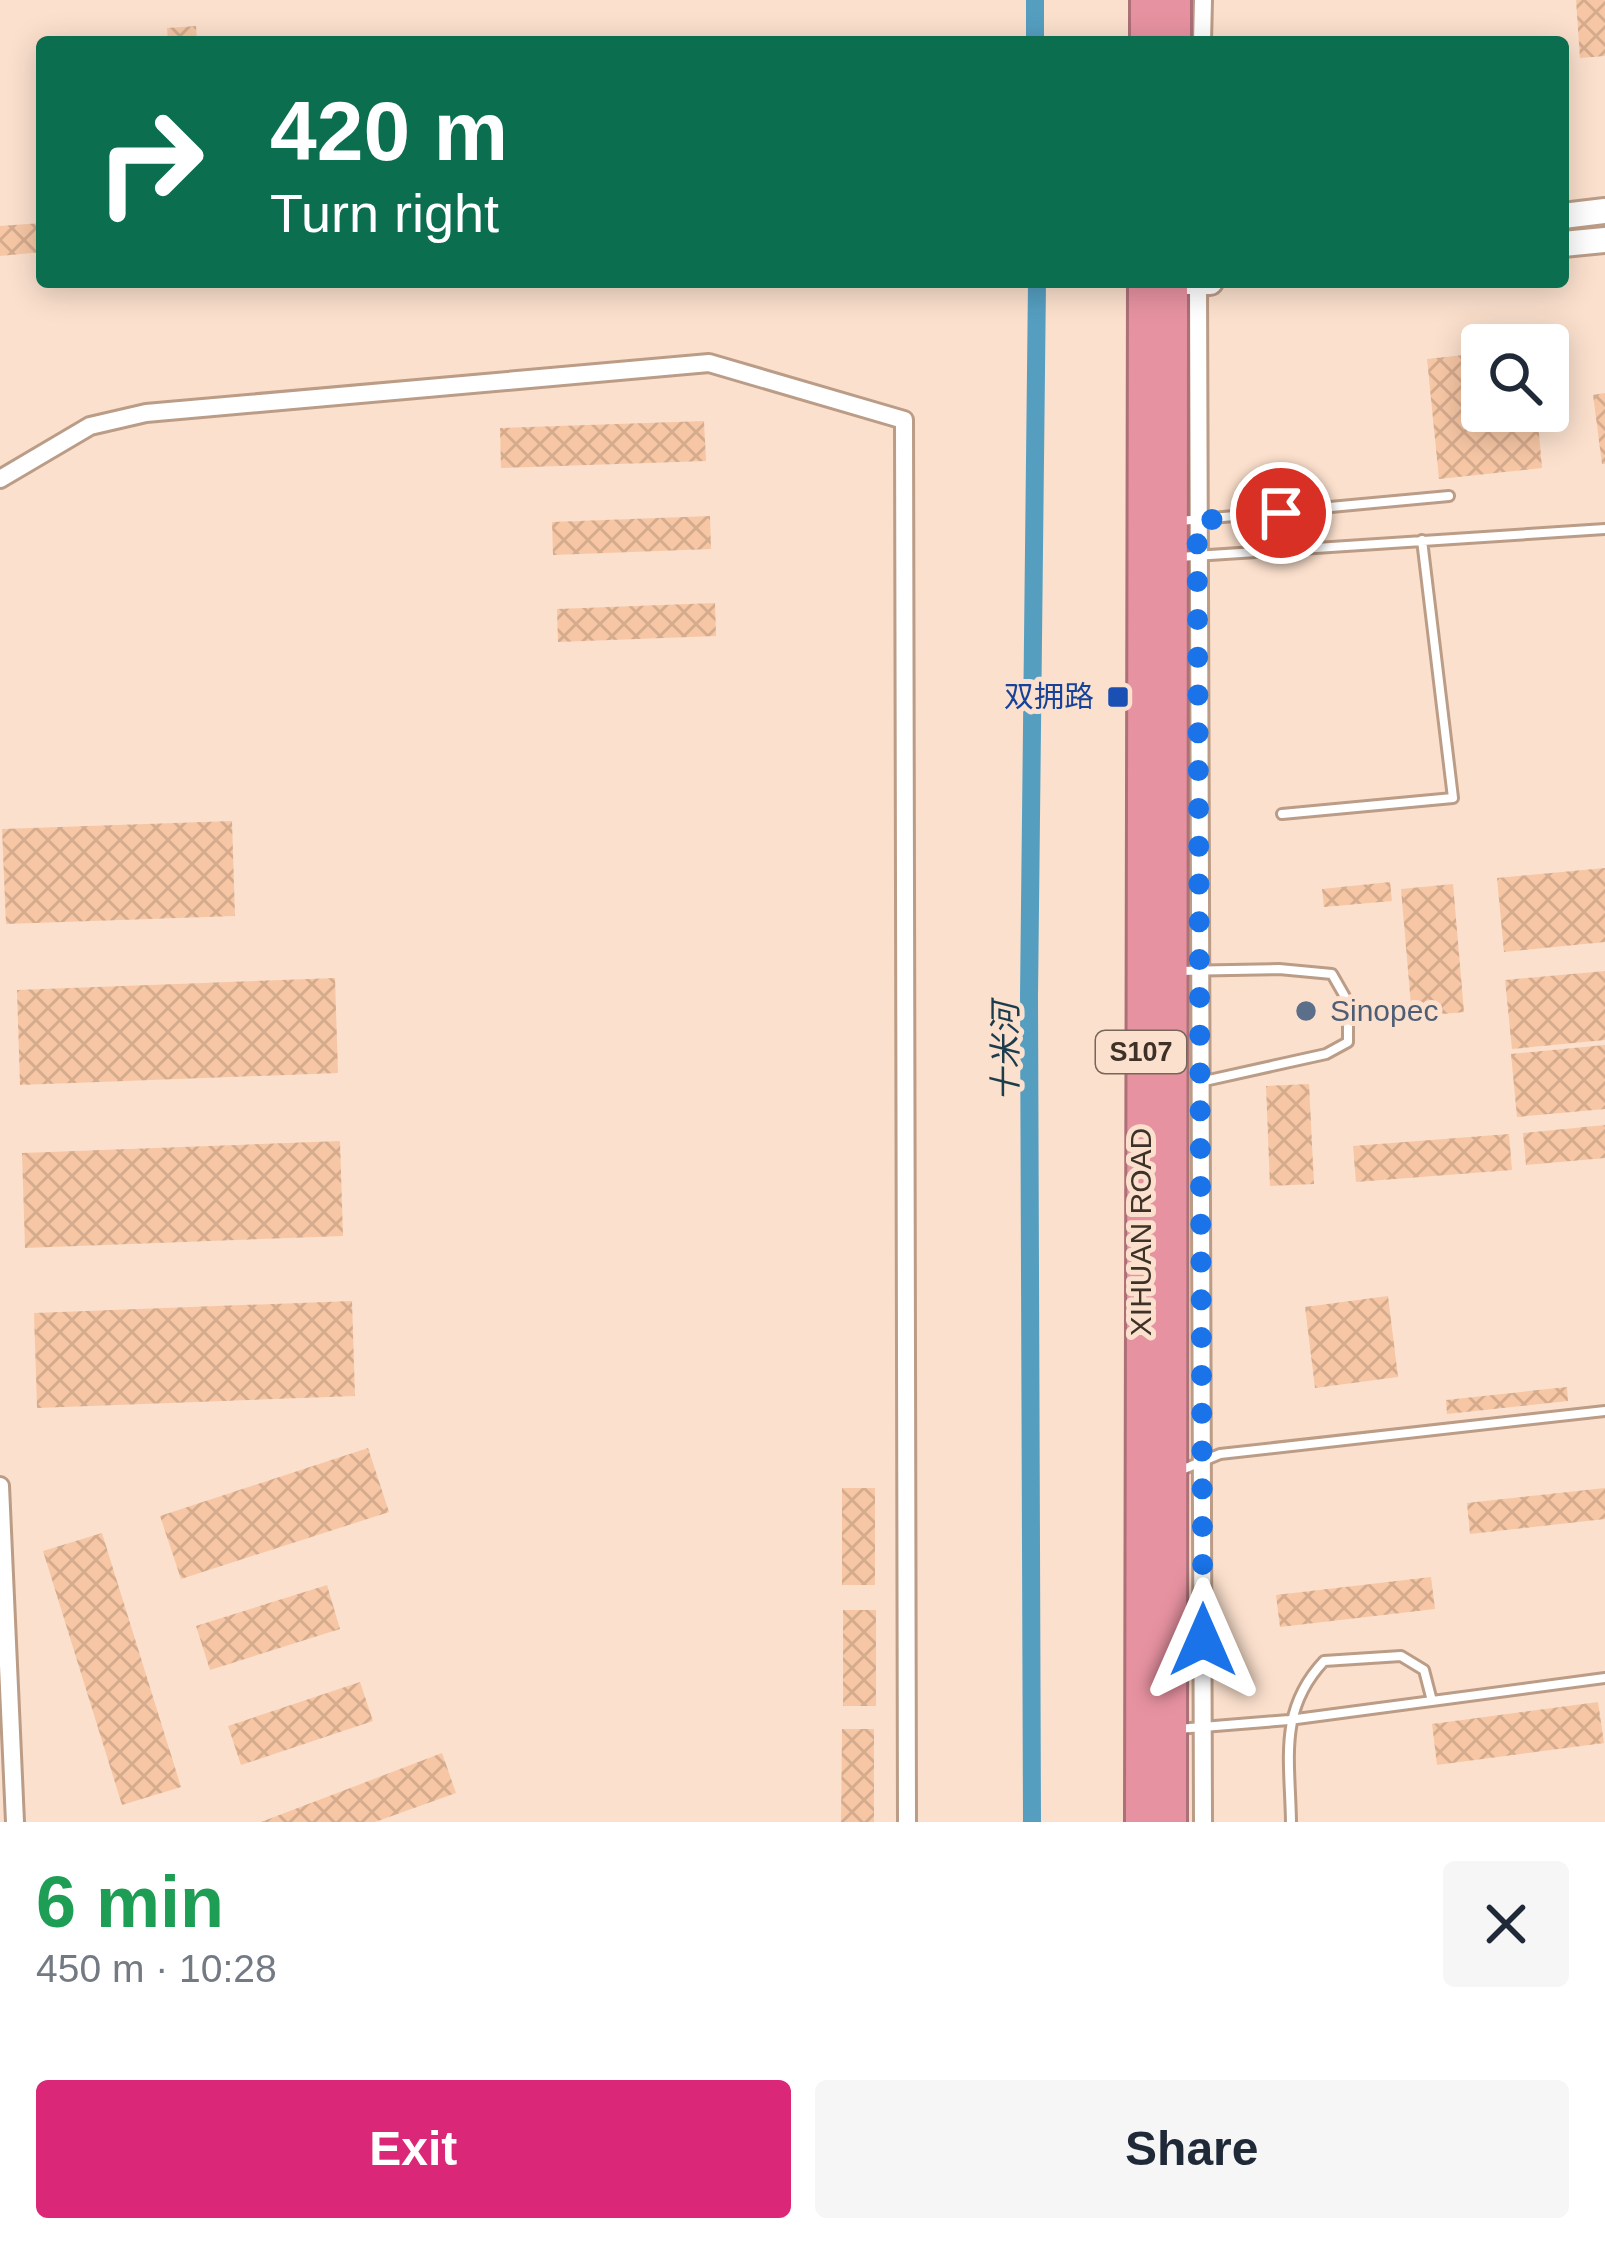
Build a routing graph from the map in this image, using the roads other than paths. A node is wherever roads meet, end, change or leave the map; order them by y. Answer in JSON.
{"nodes":[{"id":1,"x":1146,"y":0,"type":"edge"},
{"id":2,"x":1175,"y":0,"type":"edge"},
{"id":3,"x":1203,"y":0,"type":"edge"},
{"id":4,"x":1146,"y":36,"type":"edge"},
{"id":5,"x":1175,"y":36,"type":"edge"},
{"id":6,"x":1202,"y":36,"type":"edge"},
{"id":7,"x":1605,"y":212,"type":"edge"},
{"id":8,"x":1569,"y":215,"type":"edge"},
{"id":9,"x":1605,"y":240,"type":"edge"},
{"id":10,"x":1569,"y":243,"type":"edge"},
{"id":11,"x":1175,"y":288,"type":"edge"},
{"id":12,"x":0,"y":479,"type":"edge"},
{"id":13,"x":1449,"y":496,"type":"dead end"},
{"id":14,"x":1171,"y":521,"type":"junction"},
{"id":15,"x":1605,"y":530,"type":"edge"},
{"id":16,"x":1422,"y":540,"type":"junction"},
{"id":17,"x":1170,"y":557,"type":"junction"},
{"id":18,"x":1282,"y":814,"type":"dead end"},
{"id":19,"x":1188,"y":970,"type":"junction"},
{"id":20,"x":1188,"y":1084,"type":"junction"},
{"id":21,"x":1605,"y":1411,"type":"edge"},
{"id":22,"x":1202,"y":1464,"type":"junction"},
{"id":23,"x":1172,"y":1474,"type":"junction"},
{"id":24,"x":0,"y":1486,"type":"edge"},
{"id":25,"x":1605,"y":1678,"type":"edge"},
{"id":26,"x":1432,"y":1701,"type":"junction"},
{"id":27,"x":1289,"y":1720,"type":"junction"},
{"id":28,"x":1203,"y":1727,"type":"junction"},
{"id":29,"x":1156,"y":1731,"type":"junction"},
{"id":30,"x":16,"y":1822,"type":"edge"},
{"id":31,"x":908,"y":1822,"type":"edge"},
{"id":32,"x":1141,"y":1822,"type":"edge"},
{"id":33,"x":1171,"y":1822,"type":"edge"},
{"id":34,"x":1203,"y":1822,"type":"edge"},
{"id":35,"x":1291,"y":1822,"type":"edge"}],
"edges":[{"from":1,"to":4,"type":"highway"},
{"from":2,"to":5,"type":"highway"},
{"from":3,"to":6,"type":"street"},
{"from":7,"to":8,"type":"main road"},
{"from":9,"to":10,"type":"main road"},
{"from":11,"to":14,"type":"highway","name":"XIHUAN ROAD","number":"S107"},
{"from":12,"to":31,"type":"street"},
{"from":13,"to":14,"type":"lane"},
{"from":14,"to":17,"type":"highway","name":"XIHUAN ROAD","number":"S107"},
{"from":15,"to":16,"type":"lane"},
{"from":16,"to":17,"type":"lane"},
{"from":16,"to":18,"type":"lane"},
{"from":17,"to":19,"type":"highway","name":"XIHUAN ROAD","number":"S107"},
{"from":17,"to":29,"type":"highway","name":"XIHUAN ROAD","number":"S107"},
{"from":19,"to":20,"type":"highway","name":"XIHUAN ROAD","number":"S107"},
{"from":19,"to":20,"type":"lane"},
{"from":20,"to":22,"type":"street"},
{"from":20,"to":23,"type":"highway","name":"XIHUAN ROAD","number":"S107"},
{"from":21,"to":22,"type":"lane"},
{"from":22,"to":23,"type":"lane"},
{"from":22,"to":28,"type":"street"},
{"from":23,"to":29,"type":"highway","name":"XIHUAN ROAD","number":"S107"},
{"from":24,"to":30,"type":"street"},
{"from":25,"to":26,"type":"lane"},
{"from":26,"to":27,"type":"lane"},
{"from":26,"to":27,"type":"lane"},
{"from":27,"to":28,"type":"lane"},
{"from":27,"to":35,"type":"lane"},
{"from":28,"to":29,"type":"lane"},
{"from":28,"to":34,"type":"street"},
{"from":29,"to":32,"type":"highway","name":"XIHUAN ROAD","number":"S107"},
{"from":29,"to":33,"type":"highway","name":"XIHUAN ROAD","number":"S107"}]}
